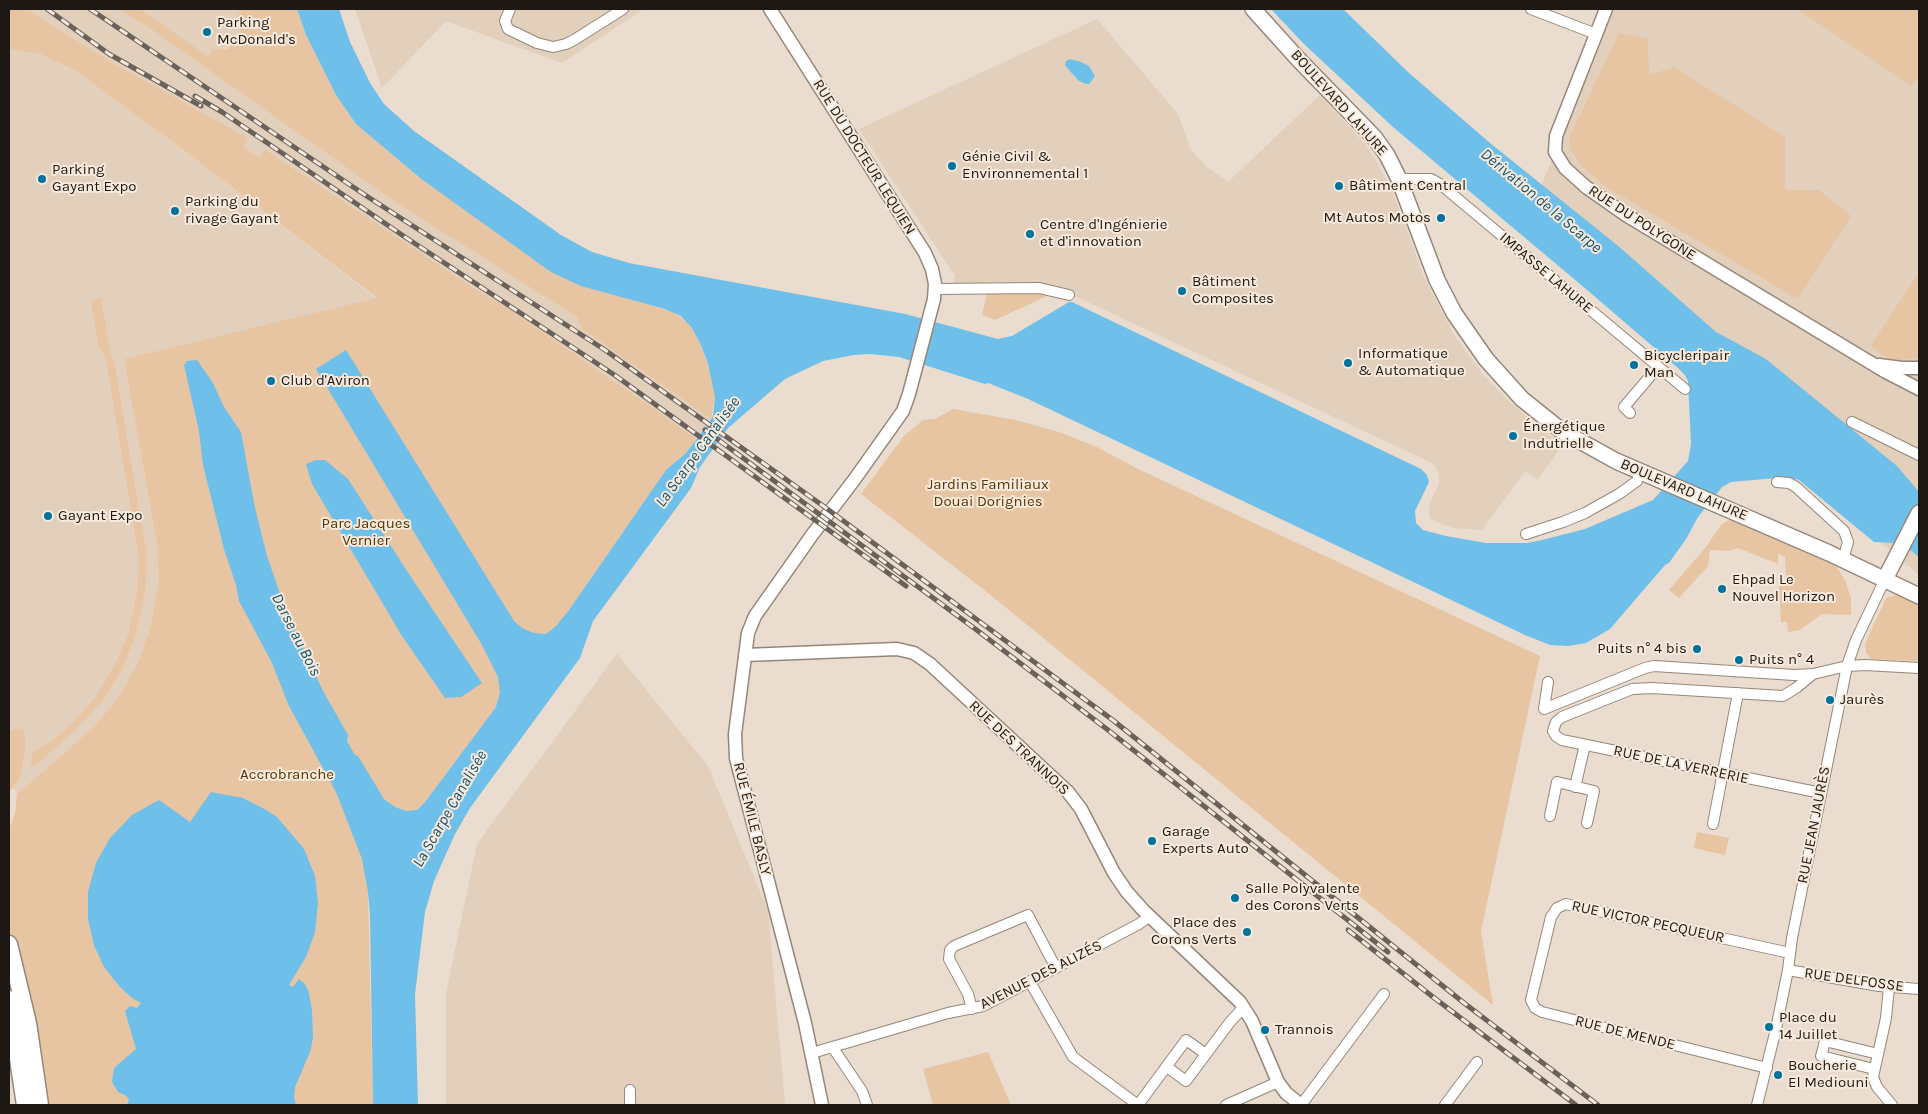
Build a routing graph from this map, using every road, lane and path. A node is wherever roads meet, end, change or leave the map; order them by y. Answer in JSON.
{"nodes":[{"id":1,"x":510,"y":9,"type":"edge"},
{"id":2,"x":623,"y":9,"type":"edge"},
{"id":3,"x":770,"y":9,"type":"edge"},
{"id":4,"x":1253,"y":9,"type":"edge"},
{"id":5,"x":1531,"y":9,"type":"edge"},
{"id":6,"x":1606,"y":9,"type":"edge"},
{"id":7,"x":1596,"y":34,"type":"junction"},
{"id":8,"x":1399,"y":179,"type":"junction"},
{"id":9,"x":935,"y":289,"type":"junction"},
{"id":10,"x":1068,"y":295,"type":"dead end"},
{"id":11,"x":1870,"y":362,"type":"junction"},
{"id":12,"x":1658,"y":367,"type":"junction"},
{"id":13,"x":1919,"y":368,"type":"edge"},
{"id":14,"x":1685,"y":389,"type":"dead end"},
{"id":15,"x":1919,"y":389,"type":"edge"},
{"id":16,"x":1630,"y":413,"type":"dead end"},
{"id":17,"x":1852,"y":422,"type":"dead end"},
{"id":18,"x":1919,"y":455,"type":"edge"},
{"id":19,"x":1640,"y":471,"type":"junction"},
{"id":20,"x":1777,"y":482,"type":"dead end"},
{"id":21,"x":1919,"y":513,"type":"edge"},
{"id":22,"x":1526,"y":534,"type":"dead end"},
{"id":23,"x":805,"y":544,"type":"joint"},
{"id":24,"x":1843,"y":558,"type":"junction"},
{"id":25,"x":1887,"y":576,"type":"junction"},
{"id":26,"x":1919,"y":589,"type":"edge"},
{"id":27,"x":1919,"y":596,"type":"edge"},
{"id":28,"x":745,"y":655,"type":"junction"},
{"id":29,"x":1847,"y":666,"type":"junction"},
{"id":30,"x":1919,"y":668,"type":"edge"},
{"id":31,"x":1813,"y":674,"type":"junction"},
{"id":32,"x":1548,"y":682,"type":"dead end"},
{"id":33,"x":1738,"y":693,"type":"junction"},
{"id":34,"x":1585,"y":745,"type":"junction"},
{"id":35,"x":1723,"y":774,"type":"junction"},
{"id":36,"x":1575,"y":787,"type":"junction"},
{"id":37,"x":1820,"y":794,"type":"junction"},
{"id":38,"x":1550,"y":816,"type":"dead end"},
{"id":39,"x":1586,"y":823,"type":"dead end"},
{"id":40,"x":1713,"y":824,"type":"dead end"},
{"id":41,"x":1150,"y":916,"type":"junction"},
{"id":42,"x":9,"y":944,"type":"edge"},
{"id":43,"x":1790,"y":953,"type":"junction"},
{"id":44,"x":1541,"y":956,"type":"joint"},
{"id":45,"x":1056,"y":968,"type":"junction"},
{"id":46,"x":1788,"y":970,"type":"junction"},
{"id":47,"x":1030,"y":982,"type":"junction"},
{"id":48,"x":1889,"y":987,"type":"junction"},
{"id":49,"x":1919,"y":989,"type":"edge"},
{"id":50,"x":1384,"y":994,"type":"dead end"},
{"id":51,"x":9,"y":999,"type":"edge"},
{"id":52,"x":1244,"y":1007,"type":"junction"},
{"id":53,"x":972,"y":1009,"type":"junction"},
{"id":54,"x":833,"y":1048,"type":"junction"},
{"id":55,"x":812,"y":1053,"type":"junction"},
{"id":56,"x":1206,"y":1054,"type":"junction"},
{"id":57,"x":1878,"y":1054,"type":"junction"},
{"id":58,"x":1477,"y":1062,"type":"dead end"},
{"id":59,"x":1166,"y":1067,"type":"junction"},
{"id":60,"x":1767,"y":1068,"type":"junction"},
{"id":61,"x":1874,"y":1069,"type":"junction"},
{"id":62,"x":1278,"y":1082,"type":"junction"},
{"id":63,"x":630,"y":1090,"type":"dead end"},
{"id":64,"x":25,"y":1105,"type":"edge"},
{"id":65,"x":40,"y":1105,"type":"edge"},
{"id":66,"x":630,"y":1105,"type":"edge"},
{"id":67,"x":822,"y":1105,"type":"edge"},
{"id":68,"x":867,"y":1105,"type":"edge"},
{"id":69,"x":1138,"y":1105,"type":"edge"},
{"id":70,"x":1226,"y":1105,"type":"edge"},
{"id":71,"x":1301,"y":1105,"type":"edge"},
{"id":72,"x":1445,"y":1105,"type":"edge"},
{"id":73,"x":1756,"y":1105,"type":"edge"},
{"id":74,"x":1892,"y":1105,"type":"edge"}],
"edges":[{"from":1,"to":2,"type":"street"},
{"from":3,"to":9,"type":"street","name":"RUE DU DOCTEUR LEQUIEN"},
{"from":4,"to":8,"type":"main road","name":"BOULEVARD LAHURE"},
{"from":5,"to":7,"type":"street"},
{"from":6,"to":7,"type":"street","name":"RUE DU POLYGONE"},
{"from":7,"to":11,"type":"street","name":"RUE DU POLYGONE"},
{"from":8,"to":12,"type":"street","name":"IMPASSE LAHURE"},
{"from":8,"to":19,"type":"main road","name":"BOULEVARD LAHURE"},
{"from":9,"to":10,"type":"street"},
{"from":9,"to":23,"type":"street","name":"RUE DU DOCTEUR LEQUIEN"},
{"from":11,"to":13,"type":"street","name":"RUE DU POLYGONE"},
{"from":11,"to":15,"type":"street","name":"RUE DU POLYGONE"},
{"from":12,"to":14,"type":"street","name":"IMPASSE LAHURE"},
{"from":12,"to":16,"type":"street"},
{"from":17,"to":18,"type":"street"},
{"from":19,"to":22,"type":"street"},
{"from":19,"to":24,"type":"main road","name":"BOULEVARD LAHURE"},
{"from":20,"to":24,"type":"street"},
{"from":21,"to":25,"type":"main road","name":"RUE JEAN JAURÈS"},
{"from":23,"to":28,"type":"street","name":"RUE ÉMILE BASLY"},
{"from":24,"to":25,"type":"main road","name":"BOULEVARD LAHURE"},
{"from":25,"to":26,"type":"main road"},
{"from":25,"to":27,"type":"main road"},
{"from":25,"to":29,"type":"street","name":"RUE JEAN JAURÈS"},
{"from":28,"to":41,"type":"street","name":"RUE DES TRANNOIS"},
{"from":28,"to":55,"type":"street","name":"RUE ÉMILE BASLY"},
{"from":29,"to":30,"type":"street"},
{"from":29,"to":31,"type":"street"},
{"from":29,"to":37,"type":"street","name":"RUE JEAN JAURÈS"},
{"from":31,"to":32,"type":"street"},
{"from":31,"to":33,"type":"street"},
{"from":33,"to":34,"type":"street","name":"RUE DE LA VERRERIE"},
{"from":33,"to":35,"type":"street"},
{"from":34,"to":35,"type":"street","name":"RUE DE LA VERRERIE"},
{"from":34,"to":36,"type":"street"},
{"from":35,"to":37,"type":"street","name":"RUE DE LA VERRERIE"},
{"from":35,"to":40,"type":"street"},
{"from":36,"to":38,"type":"street"},
{"from":36,"to":39,"type":"street"},
{"from":37,"to":43,"type":"street","name":"RUE JEAN JAURÈS"},
{"from":41,"to":45,"type":"street","name":"AVENUE DES ALIZÉS"},
{"from":41,"to":52,"type":"street","name":"RUE DES TRANNOIS"},
{"from":42,"to":65,"type":"main road"},
{"from":43,"to":44,"type":"street","name":"RUE VICTOR PECQUEUR"},
{"from":43,"to":46,"type":"street","name":"RUE JEAN JAURÈS"},
{"from":44,"to":60,"type":"street","name":"RUE DE MENDE"},
{"from":45,"to":47,"type":"street","name":"AVENUE DES ALIZÉS"},
{"from":45,"to":53,"type":"street"},
{"from":46,"to":48,"type":"street","name":"RUE DELFOSSE"},
{"from":46,"to":60,"type":"street","name":"RUE JEAN JAURÈS"},
{"from":47,"to":53,"type":"street","name":"AVENUE DES ALIZÉS"},
{"from":47,"to":69,"type":"street"},
{"from":48,"to":49,"type":"street","name":"RUE DELFOSSE"},
{"from":48,"to":57,"type":"street"},
{"from":50,"to":71,"type":"street"},
{"from":51,"to":64,"type":"main road"},
{"from":52,"to":56,"type":"street"},
{"from":52,"to":62,"type":"street","name":"RUE DES TRANNOIS"},
{"from":53,"to":54,"type":"street","name":"AVENUE DES ALIZÉS"},
{"from":54,"to":55,"type":"street","name":"AVENUE DES ALIZÉS"},
{"from":54,"to":68,"type":"street"},
{"from":55,"to":67,"type":"street","name":"RUE ÉMILE BASLY"},
{"from":56,"to":59,"type":"street"},
{"from":56,"to":59,"type":"street"},
{"from":57,"to":61,"type":"street"},
{"from":57,"to":61,"type":"street"},
{"from":58,"to":72,"type":"street"},
{"from":59,"to":69,"type":"street"},
{"from":60,"to":73,"type":"street","name":"RUE JEAN JAURÈS"},
{"from":61,"to":74,"type":"street"},
{"from":62,"to":70,"type":"street"},
{"from":62,"to":71,"type":"street","name":"RUE DES TRANNOIS"},
{"from":63,"to":66,"type":"street"}]}
